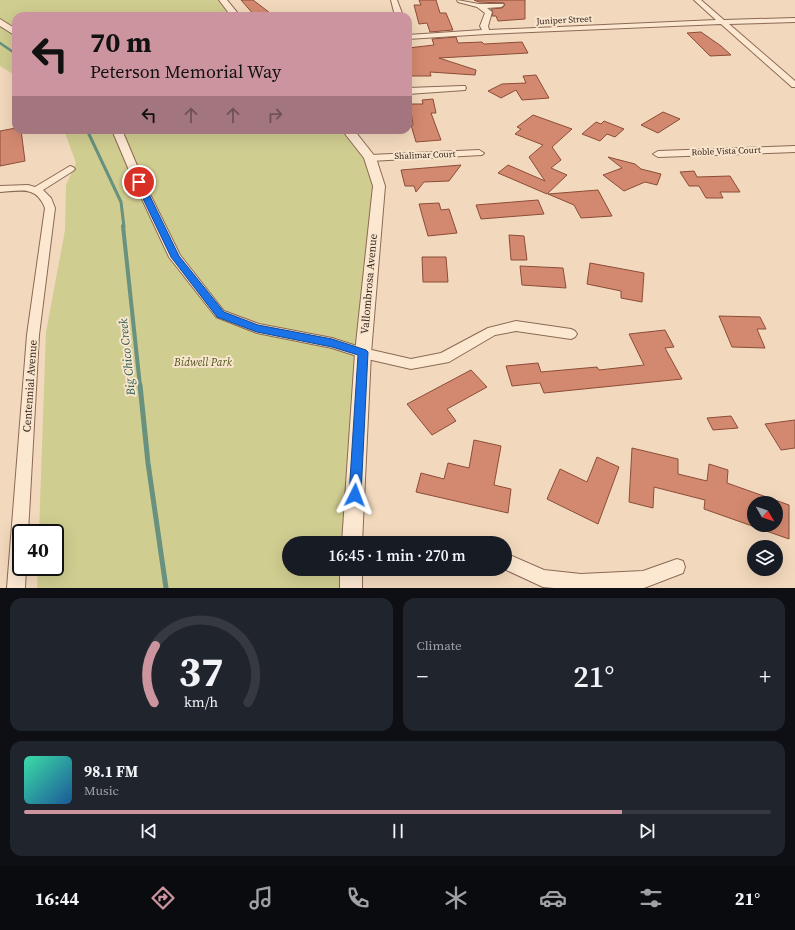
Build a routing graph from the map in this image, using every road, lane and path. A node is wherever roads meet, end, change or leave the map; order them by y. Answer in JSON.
{"nodes":[{"id":1,"x":222,"y":0,"type":"edge"},
{"id":2,"x":394,"y":0,"type":"edge"},
{"id":3,"x":697,"y":0,"type":"edge"},
{"id":4,"x":460,"y":1,"type":"dead end"},
{"id":5,"x":501,"y":5,"type":"dead end"},
{"id":6,"x":479,"y":6,"type":"junction"},
{"id":7,"x":232,"y":12,"type":"edge"},
{"id":8,"x":398,"y":12,"type":"edge"},
{"id":9,"x":795,"y":20,"type":"edge"},
{"id":10,"x":0,"y":22,"type":"edge"},
{"id":11,"x":721,"y":22,"type":"junction"},
{"id":12,"x":12,"y":30,"type":"edge"},
{"id":13,"x":486,"y":32,"type":"junction"},
{"id":14,"x":412,"y":37,"type":"edge"},
{"id":15,"x":795,"y":86,"type":"edge"},
{"id":16,"x":462,"y":88,"type":"dead end"},
{"id":17,"x":412,"y":91,"type":"edge"},
{"id":18,"x":119,"y":134,"type":"edge"},
{"id":19,"x":351,"y":134,"type":"edge"},
{"id":20,"x":795,"y":149,"type":"edge"},
{"id":21,"x":479,"y":153,"type":"dead end"},
{"id":22,"x":658,"y":154,"type":"dead end"},
{"id":23,"x":370,"y":158,"type":"junction"},
{"id":24,"x":70,"y":169,"type":"dead end"},
{"id":25,"x":0,"y":189,"type":"edge"},
{"id":26,"x":38,"y":190,"type":"junction"},
{"id":27,"x":571,"y":334,"type":"dead end"},
{"id":28,"x":363,"y":352,"type":"junction"},
{"id":29,"x":352,"y":536,"type":"edge"},
{"id":30,"x":512,"y":564,"type":"edge"},
{"id":31,"x":677,"y":567,"type":"dead end"},
{"id":32,"x":351,"y":576,"type":"edge"},
{"id":33,"x":16,"y":588,"type":"edge"},
{"id":34,"x":351,"y":588,"type":"edge"}],
"edges":[{"from":1,"to":7,"type":"street"},
{"from":2,"to":8,"type":"street"},
{"from":3,"to":11,"type":"street"},
{"from":4,"to":6,"type":"street"},
{"from":5,"to":6,"type":"street"},
{"from":6,"to":13,"type":"street"},
{"from":9,"to":11,"type":"street","name":"Juniper Street"},
{"from":10,"to":12,"type":"street"},
{"from":11,"to":13,"type":"street","name":"Juniper Street"},
{"from":11,"to":15,"type":"street"},
{"from":13,"to":14,"type":"street","name":"Juniper Street"},
{"from":16,"to":17,"type":"street"},
{"from":18,"to":28,"type":"street"},
{"from":19,"to":23,"type":"street","name":"Vallombrosa Avenue"},
{"from":20,"to":22,"type":"street","name":"Roble Vista Court"},
{"from":21,"to":23,"type":"street","name":"Shalimar Court"},
{"from":23,"to":28,"type":"street","name":"Vallombrosa Avenue"},
{"from":24,"to":26,"type":"street"},
{"from":25,"to":26,"type":"street"},
{"from":26,"to":33,"type":"street","name":"Centennial Avenue"},
{"from":27,"to":28,"type":"street"},
{"from":28,"to":29,"type":"street","name":"Vallombrosa Avenue"},
{"from":30,"to":31,"type":"street"},
{"from":32,"to":34,"type":"street"}]}
